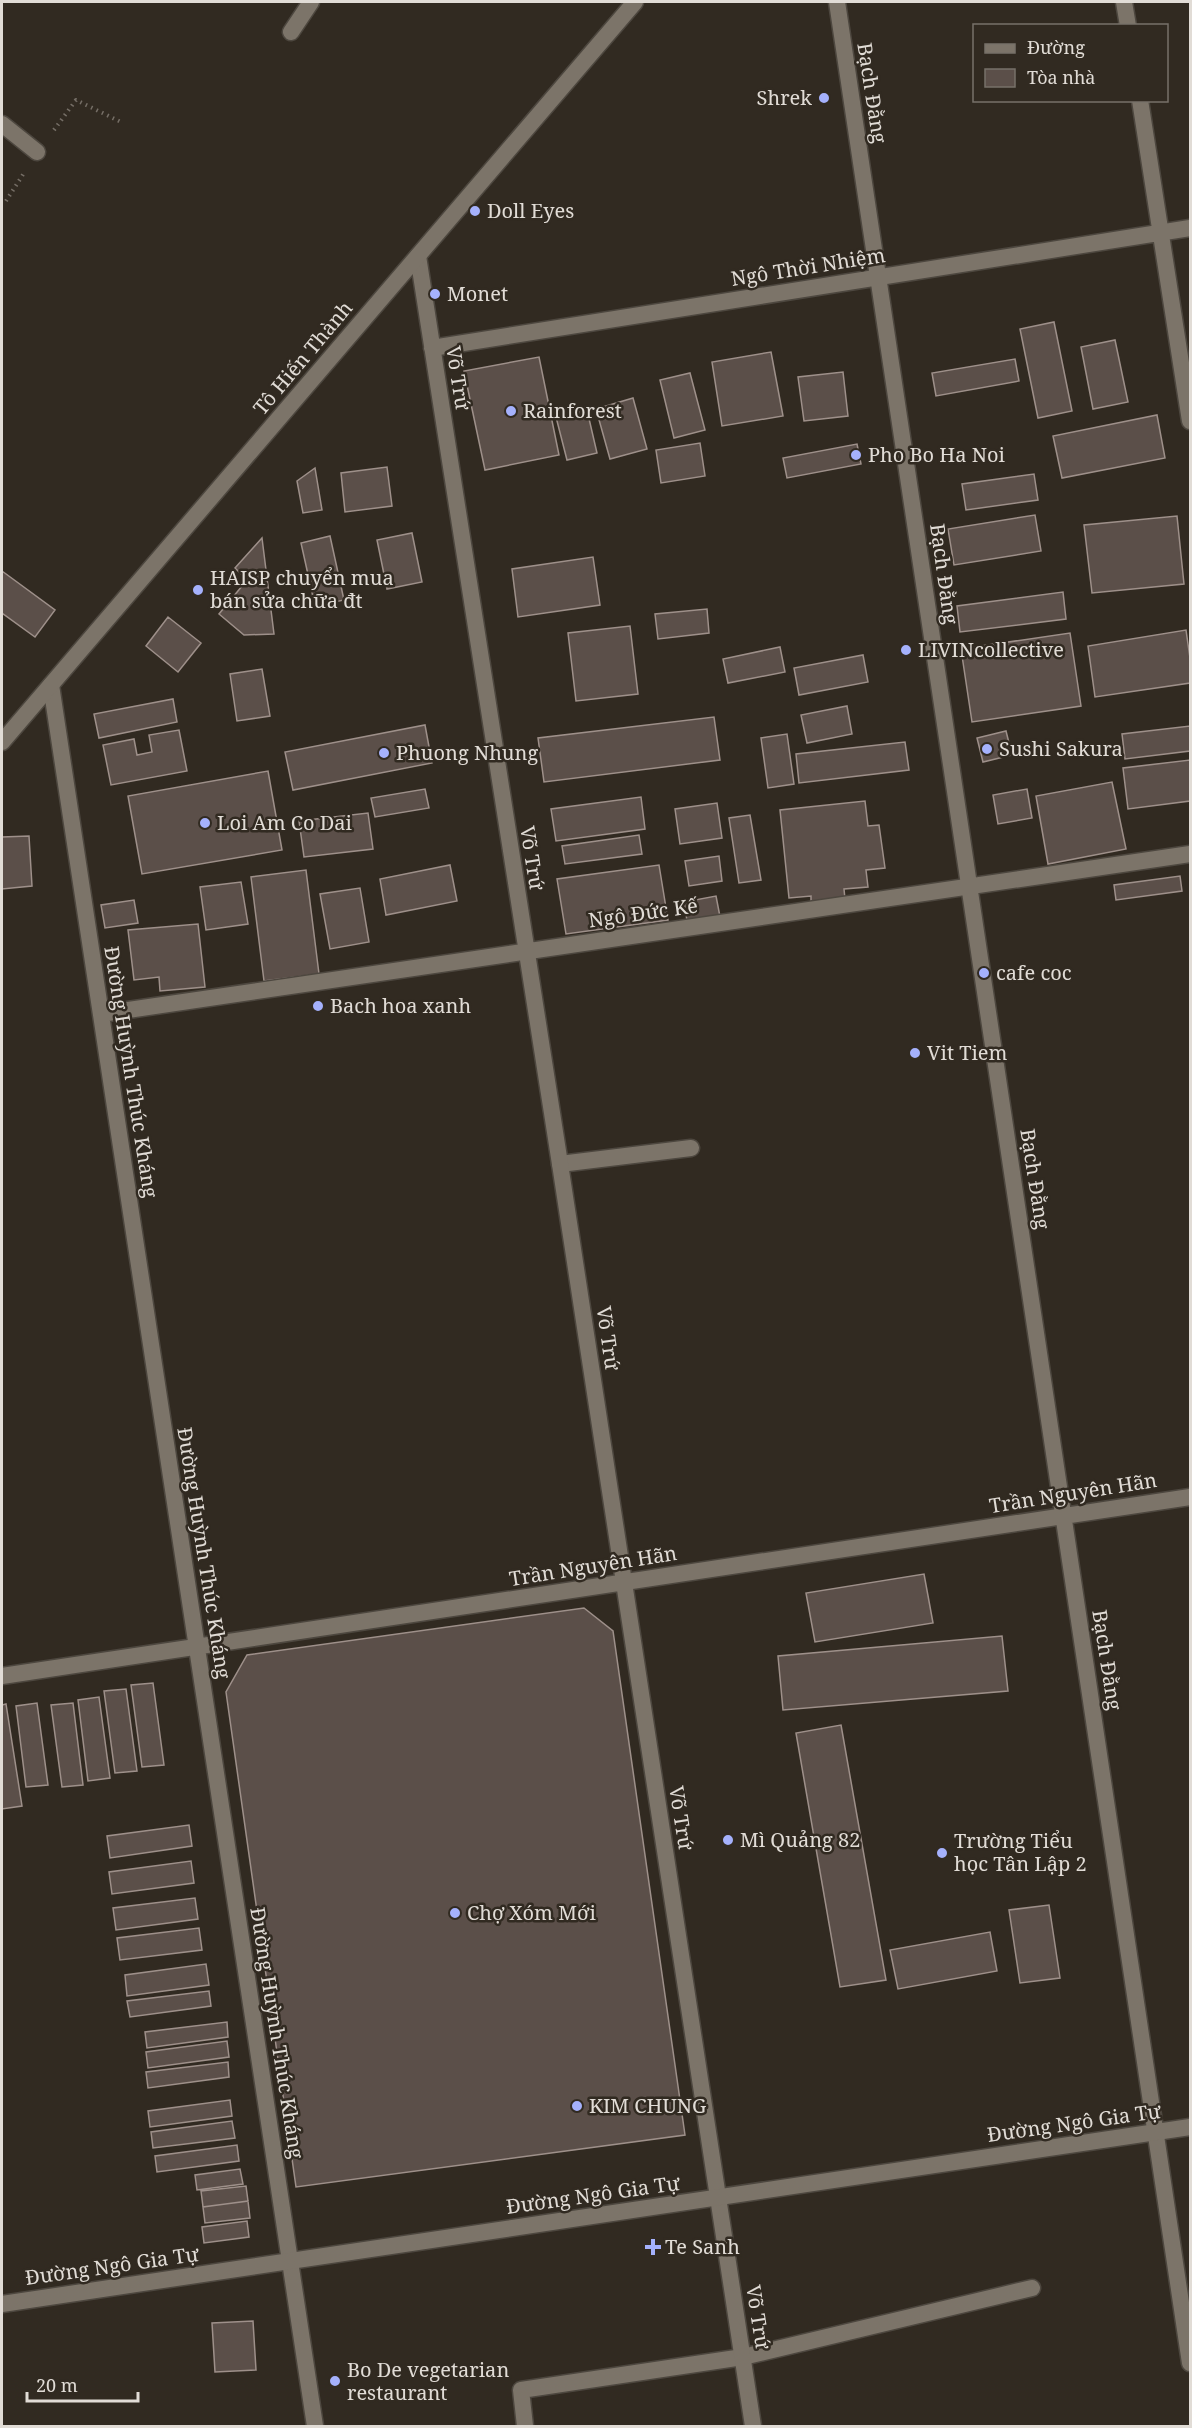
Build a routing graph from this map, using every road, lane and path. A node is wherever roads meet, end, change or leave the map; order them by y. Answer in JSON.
{"nodes":[{"id":1,"x":311,"y":2,"type":"edge"},
{"id":2,"x":635,"y":2,"type":"edge"},
{"id":3,"x":837,"y":2,"type":"edge"},
{"id":4,"x":1124,"y":2,"type":"edge"},
{"id":5,"x":1128,"y":24,"type":"edge"},
{"id":6,"x":291,"y":32,"type":"dead end"},
{"id":7,"x":1140,"y":102,"type":"edge"},
{"id":8,"x":2,"y":124,"type":"edge"},
{"id":9,"x":38,"y":152,"type":"dead end"},
{"id":10,"x":1191,"y":228,"type":"edge"},
{"id":11,"x":1161,"y":232,"type":"junction"},
{"id":12,"x":418,"y":256,"type":"junction"},
{"id":13,"x":879,"y":278,"type":"junction"},
{"id":14,"x":432,"y":348,"type":"junction"},
{"id":15,"x":1191,"y":421,"type":"edge"},
{"id":16,"x":51,"y":685,"type":"junction"},
{"id":17,"x":2,"y":742,"type":"edge"},
{"id":18,"x":1191,"y":854,"type":"edge"},
{"id":19,"x":969,"y":887,"type":"junction"},
{"id":20,"x":526,"y":952,"type":"junction"},
{"id":21,"x":101,"y":1014,"type":"junction"},
{"id":22,"x":691,"y":1148,"type":"dead end"},
{"id":23,"x":560,"y":1164,"type":"junction"},
{"id":24,"x":1191,"y":1497,"type":"edge"},
{"id":25,"x":1064,"y":1516,"type":"junction"},
{"id":26,"x":623,"y":1582,"type":"junction"},
{"id":27,"x":197,"y":1646,"type":"junction"},
{"id":28,"x":2,"y":1676,"type":"edge"},
{"id":29,"x":1191,"y":2127,"type":"edge"},
{"id":30,"x":1156,"y":2132,"type":"junction"},
{"id":31,"x":718,"y":2198,"type":"junction"},
{"id":32,"x":290,"y":2261,"type":"junction"},
{"id":33,"x":1032,"y":2288,"type":"dead end"},
{"id":34,"x":2,"y":2304,"type":"edge"},
{"id":35,"x":743,"y":2357,"type":"junction"},
{"id":36,"x":1191,"y":2363,"type":"edge"},
{"id":37,"x":315,"y":2427,"type":"edge"},
{"id":38,"x":525,"y":2427,"type":"edge"},
{"id":39,"x":753,"y":2427,"type":"edge"}],
"edges":[{"from":1,"to":6,"type":"street"},
{"from":2,"to":12,"type":"street","name":"Tô Hiến Thành"},
{"from":3,"to":13,"type":"street","name":"Bạch Đằng"},
{"from":4,"to":5,"type":"street"},
{"from":7,"to":11,"type":"street"},
{"from":8,"to":9,"type":"street"},
{"from":10,"to":11,"type":"street","name":"Ngô Thời Nhiệm"},
{"from":11,"to":13,"type":"street","name":"Ngô Thời Nhiệm"},
{"from":11,"to":15,"type":"street"},
{"from":12,"to":14,"type":"street","name":"Võ Trứ"},
{"from":12,"to":16,"type":"street","name":"Tô Hiến Thành"},
{"from":13,"to":14,"type":"street","name":"Ngô Thời Nhiệm"},
{"from":13,"to":19,"type":"street","name":"Bạch Đằng"},
{"from":14,"to":20,"type":"street","name":"Võ Trứ"},
{"from":16,"to":17,"type":"street","name":"Tô Hiến Thành"},
{"from":16,"to":21,"type":"street","name":"Đường Huỳnh Thúc Kháng"},
{"from":18,"to":19,"type":"street","name":"Ngô Đức Kế"},
{"from":19,"to":20,"type":"street","name":"Ngô Đức Kế"},
{"from":19,"to":25,"type":"street","name":"Bạch Đằng"},
{"from":20,"to":21,"type":"street","name":"Ngô Đức Kế"},
{"from":20,"to":23,"type":"street","name":"Võ Trứ"},
{"from":21,"to":27,"type":"street","name":"Đường Huỳnh Thúc Kháng"},
{"from":22,"to":23,"type":"street"},
{"from":23,"to":26,"type":"street","name":"Võ Trứ"},
{"from":24,"to":25,"type":"street","name":"Trần Nguyên Hãn"},
{"from":25,"to":26,"type":"street","name":"Trần Nguyên Hãn"},
{"from":25,"to":30,"type":"street","name":"Bạch Đằng"},
{"from":26,"to":27,"type":"street","name":"Trần Nguyên Hãn"},
{"from":26,"to":31,"type":"street","name":"Võ Trứ"},
{"from":27,"to":28,"type":"street","name":"Trần Nguyên Hãn"},
{"from":27,"to":32,"type":"street","name":"Đường Huỳnh Thúc Kháng"},
{"from":29,"to":30,"type":"street","name":"Đường Ngô Gia Tự"},
{"from":30,"to":31,"type":"street","name":"Đường Ngô Gia Tự"},
{"from":30,"to":36,"type":"street","name":"Bạch Đằng"},
{"from":31,"to":32,"type":"street","name":"Đường Ngô Gia Tự"},
{"from":31,"to":35,"type":"street","name":"Võ Trứ"},
{"from":32,"to":34,"type":"street","name":"Đường Ngô Gia Tự"},
{"from":32,"to":37,"type":"street","name":"Đường Huỳnh Thúc Kháng"},
{"from":33,"to":35,"type":"street"},
{"from":35,"to":38,"type":"street"},
{"from":35,"to":39,"type":"street","name":"Võ Trứ"}]}
